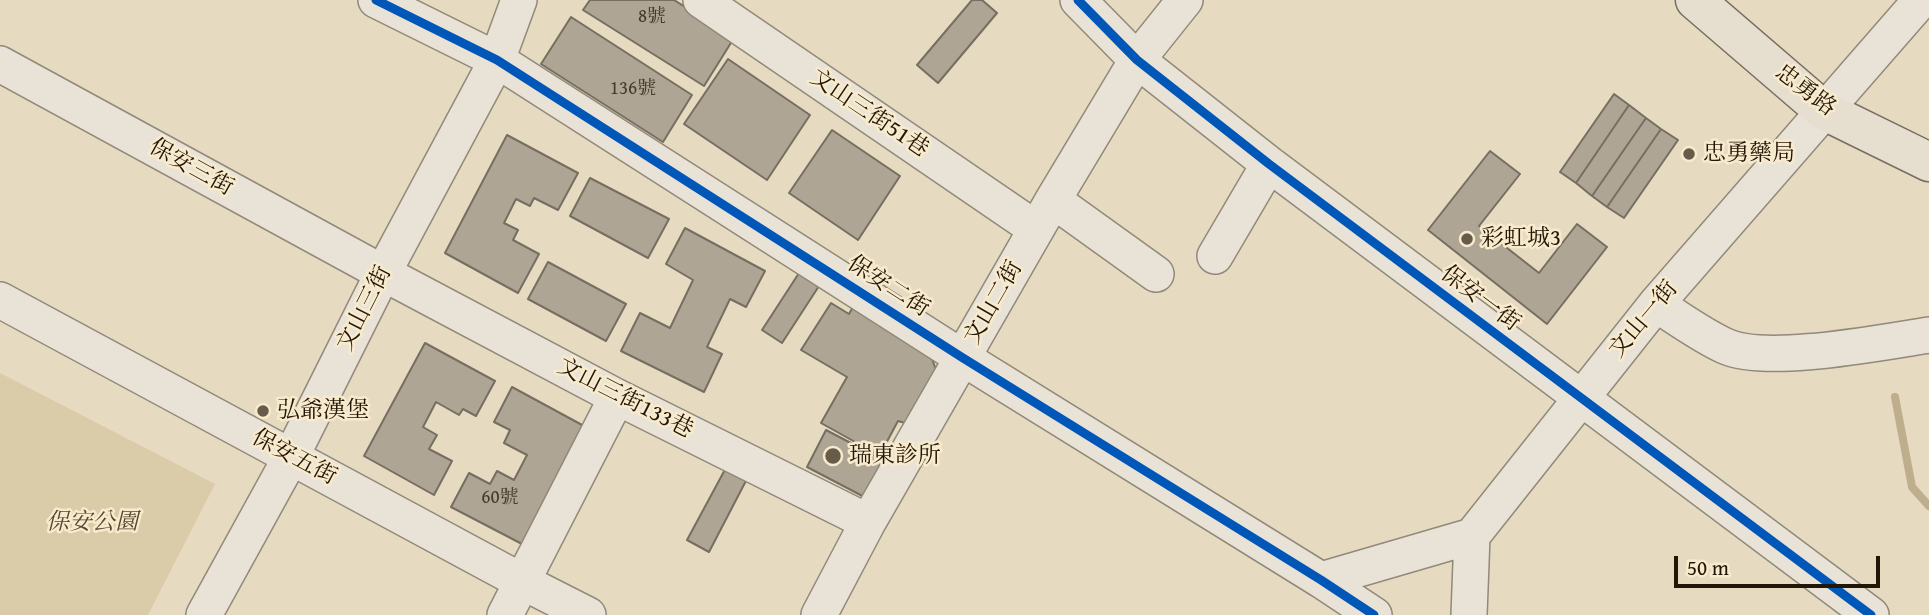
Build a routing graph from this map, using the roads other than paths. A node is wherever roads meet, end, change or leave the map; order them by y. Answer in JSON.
{"nodes":[{"id":1,"x":376,"y":0,"type":"edge"},
{"id":2,"x":519,"y":0,"type":"edge"},
{"id":3,"x":1078,"y":0,"type":"edge"},
{"id":4,"x":1185,"y":0,"type":"edge"},
{"id":5,"x":1695,"y":0,"type":"edge"},
{"id":6,"x":1921,"y":0,"type":"edge"},
{"id":7,"x":717,"y":4,"type":"edge"},
{"id":8,"x":1137,"y":60,"type":"junction"},
{"id":9,"x":497,"y":61,"type":"junction"},
{"id":10,"x":0,"y":64,"type":"edge"},
{"id":11,"x":1823,"y":110,"type":"junction"},
{"id":12,"x":1929,"y":162,"type":"edge"},
{"id":13,"x":1269,"y":164,"type":"junction"},
{"id":14,"x":1045,"y":214,"type":"junction"},
{"id":15,"x":1215,"y":256,"type":"dead end"},
{"id":16,"x":383,"y":273,"type":"junction"},
{"id":17,"x":1156,"y":274,"type":"dead end"},
{"id":18,"x":0,"y":300,"type":"edge"},
{"id":19,"x":1656,"y":304,"type":"junction"},
{"id":20,"x":1929,"y":335,"type":"edge"},
{"id":21,"x":963,"y":358,"type":"junction"},
{"id":22,"x":617,"y":397,"type":"junction"},
{"id":23,"x":1579,"y":398,"type":"junction"},
{"id":24,"x":291,"y":457,"type":"junction"},
{"id":25,"x":868,"y":522,"type":"junction"},
{"id":26,"x":1472,"y":537,"type":"junction"},
{"id":27,"x":1321,"y":580,"type":"junction"},
{"id":28,"x":523,"y":582,"type":"junction"},
{"id":29,"x":204,"y":615,"type":"edge"},
{"id":30,"x":505,"y":615,"type":"edge"},
{"id":31,"x":589,"y":615,"type":"edge"},
{"id":32,"x":818,"y":615,"type":"edge"},
{"id":33,"x":1374,"y":615,"type":"edge"},
{"id":34,"x":1469,"y":615,"type":"edge"},
{"id":35,"x":1871,"y":615,"type":"edge"}],
"edges":[{"from":1,"to":9,"type":"street","name":"保安二街"},
{"from":2,"to":9,"type":"street","name":"文山三街"},
{"from":3,"to":8,"type":"street","name":"保安一街"},
{"from":4,"to":8,"type":"street","name":"文山二街"},
{"from":5,"to":11,"type":"main road","name":"忠勇路"},
{"from":6,"to":11,"type":"street","name":"文山一街"},
{"from":7,"to":14,"type":"street","name":"文山三街51巷"},
{"from":8,"to":13,"type":"street","name":"保安一街"},
{"from":8,"to":14,"type":"street","name":"文山二街"},
{"from":9,"to":16,"type":"street","name":"文山三街"},
{"from":9,"to":21,"type":"street","name":"保安二街"},
{"from":10,"to":16,"type":"street","name":"保安三街"},
{"from":11,"to":12,"type":"main road","name":"忠勇路"},
{"from":11,"to":19,"type":"street","name":"文山一街"},
{"from":13,"to":15,"type":"street"},
{"from":13,"to":23,"type":"street","name":"保安一街"},
{"from":14,"to":17,"type":"street","name":"文山三街51巷"},
{"from":14,"to":21,"type":"street","name":"文山二街"},
{"from":16,"to":22,"type":"street","name":"文山三街133巷"},
{"from":16,"to":24,"type":"street","name":"文山三街"},
{"from":18,"to":24,"type":"street","name":"保安五街"},
{"from":19,"to":20,"type":"street"},
{"from":19,"to":23,"type":"street","name":"文山一街"},
{"from":21,"to":25,"type":"street","name":"文山二街"},
{"from":21,"to":27,"type":"street","name":"保安二街"},
{"from":22,"to":25,"type":"street","name":"文山三街133巷"},
{"from":22,"to":28,"type":"street"},
{"from":23,"to":26,"type":"street","name":"文山一街"},
{"from":23,"to":35,"type":"street","name":"保安一街"},
{"from":24,"to":28,"type":"street","name":"保安五街"},
{"from":24,"to":29,"type":"street","name":"文山三街"},
{"from":25,"to":32,"type":"street","name":"文山二街"},
{"from":26,"to":27,"type":"street"},
{"from":26,"to":34,"type":"street"},
{"from":27,"to":33,"type":"street","name":"保安二街"},
{"from":28,"to":30,"type":"street"},
{"from":28,"to":31,"type":"street","name":"保安五街"}]}
